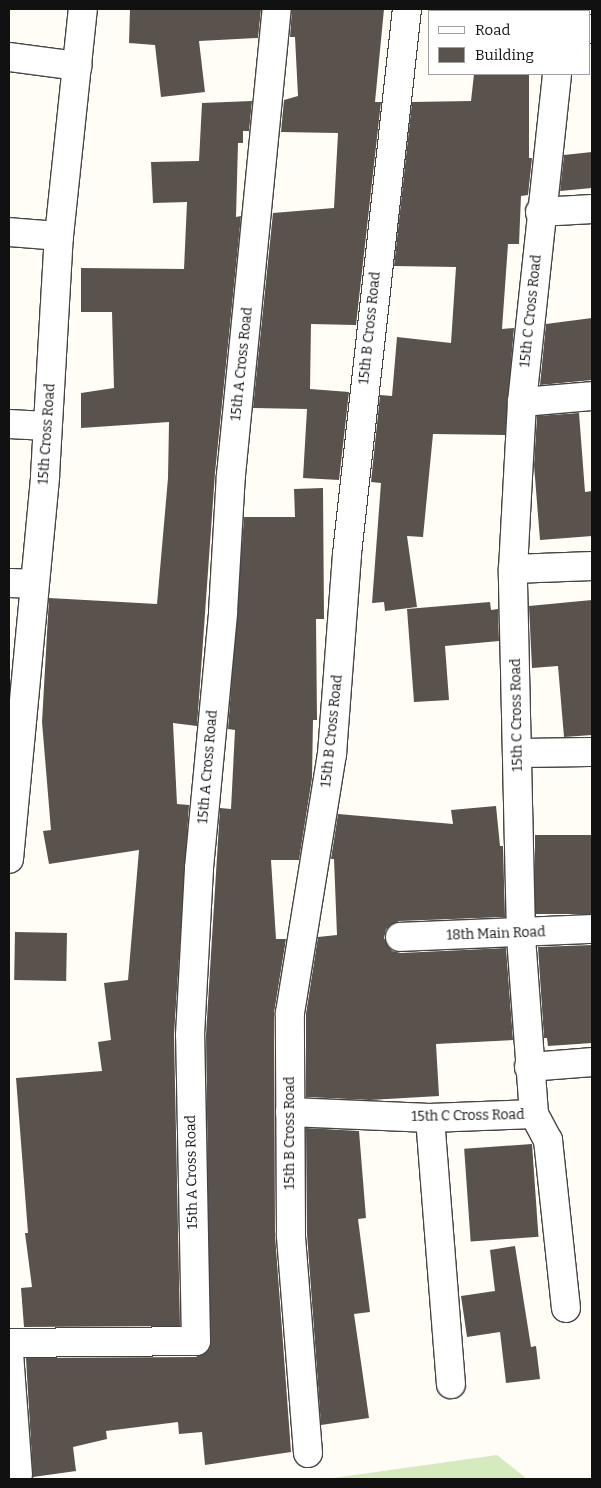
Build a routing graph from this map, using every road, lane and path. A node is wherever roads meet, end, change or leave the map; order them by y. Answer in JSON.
{"nodes":[{"id":1,"x":83,"y":9,"type":"edge"},
{"id":2,"x":277,"y":9,"type":"edge"},
{"id":3,"x":407,"y":9,"type":"edge"},
{"id":4,"x":9,"y":57,"type":"edge"},
{"id":5,"x":77,"y":66,"type":"junction"},
{"id":6,"x":557,"y":75,"type":"edge"},
{"id":7,"x":592,"y":209,"type":"edge"},
{"id":8,"x":540,"y":212,"type":"junction"},
{"id":9,"x":9,"y":232,"type":"edge"},
{"id":10,"x":59,"y":236,"type":"junction"},
{"id":11,"x":592,"y":396,"type":"edge"},
{"id":12,"x":522,"y":402,"type":"junction"},
{"id":13,"x":9,"y":424,"type":"edge"},
{"id":14,"x":47,"y":426,"type":"junction"},
{"id":15,"x":592,"y":566,"type":"edge"},
{"id":16,"x":514,"y":569,"type":"junction"},
{"id":17,"x":21,"y":584,"type":"edge"},
{"id":18,"x":592,"y":752,"type":"edge"},
{"id":19,"x":518,"y":753,"type":"junction"},
{"id":20,"x":9,"y":859,"type":"edge"},
{"id":21,"x":592,"y":929,"type":"edge"},
{"id":22,"x":522,"y":935,"type":"junction"},
{"id":23,"x":400,"y":937,"type":"dead end"},
{"id":24,"x":592,"y":1062,"type":"edge"},
{"id":25,"x":529,"y":1067,"type":"junction"},
{"id":26,"x":290,"y":1112,"type":"junction"},
{"id":27,"x":534,"y":1114,"type":"junction"},
{"id":28,"x":430,"y":1118,"type":"junction"},
{"id":29,"x":566,"y":1308,"type":"dead end"},
{"id":30,"x":9,"y":1343,"type":"edge"},
{"id":31,"x":9,"y":1353,"type":"edge"},
{"id":32,"x":451,"y":1384,"type":"dead end"},
{"id":33,"x":308,"y":1453,"type":"dead end"},
{"id":34,"x":18,"y":1475,"type":"dead end"}],
"edges":[{"from":1,"to":5,"type":"street","name":"15th Cross Road"},
{"from":2,"to":30,"type":"street","name":"15th A Cross Road"},
{"from":3,"to":26,"type":"street","name":"15th B Cross Road"},
{"from":4,"to":5,"type":"street"},
{"from":5,"to":10,"type":"street","name":"15th Cross Road"},
{"from":6,"to":8,"type":"street","name":"15th C Cross Road"},
{"from":7,"to":8,"type":"street"},
{"from":8,"to":12,"type":"street","name":"15th C Cross Road"},
{"from":9,"to":10,"type":"street"},
{"from":10,"to":14,"type":"street","name":"15th Cross Road"},
{"from":11,"to":12,"type":"street"},
{"from":12,"to":16,"type":"street","name":"15th C Cross Road"},
{"from":13,"to":14,"type":"street"},
{"from":14,"to":17,"type":"street","name":"15th Cross Road"},
{"from":15,"to":16,"type":"street"},
{"from":16,"to":19,"type":"street","name":"15th C Cross Road"},
{"from":17,"to":20,"type":"street","name":"15th Cross Road"},
{"from":18,"to":19,"type":"street"},
{"from":19,"to":22,"type":"street","name":"15th C Cross Road"},
{"from":21,"to":22,"type":"street","name":"18th Main Road"},
{"from":22,"to":23,"type":"street","name":"18th Main Road"},
{"from":22,"to":25,"type":"street","name":"15th C Cross Road"},
{"from":24,"to":25,"type":"street"},
{"from":25,"to":27,"type":"street","name":"15th C Cross Road"},
{"from":26,"to":28,"type":"street","name":"15th C Cross Road"},
{"from":26,"to":33,"type":"street","name":"15th B Cross Road"},
{"from":27,"to":28,"type":"street","name":"15th C Cross Road"},
{"from":27,"to":29,"type":"street"},
{"from":28,"to":32,"type":"street"},
{"from":31,"to":34,"type":"street"}]}
